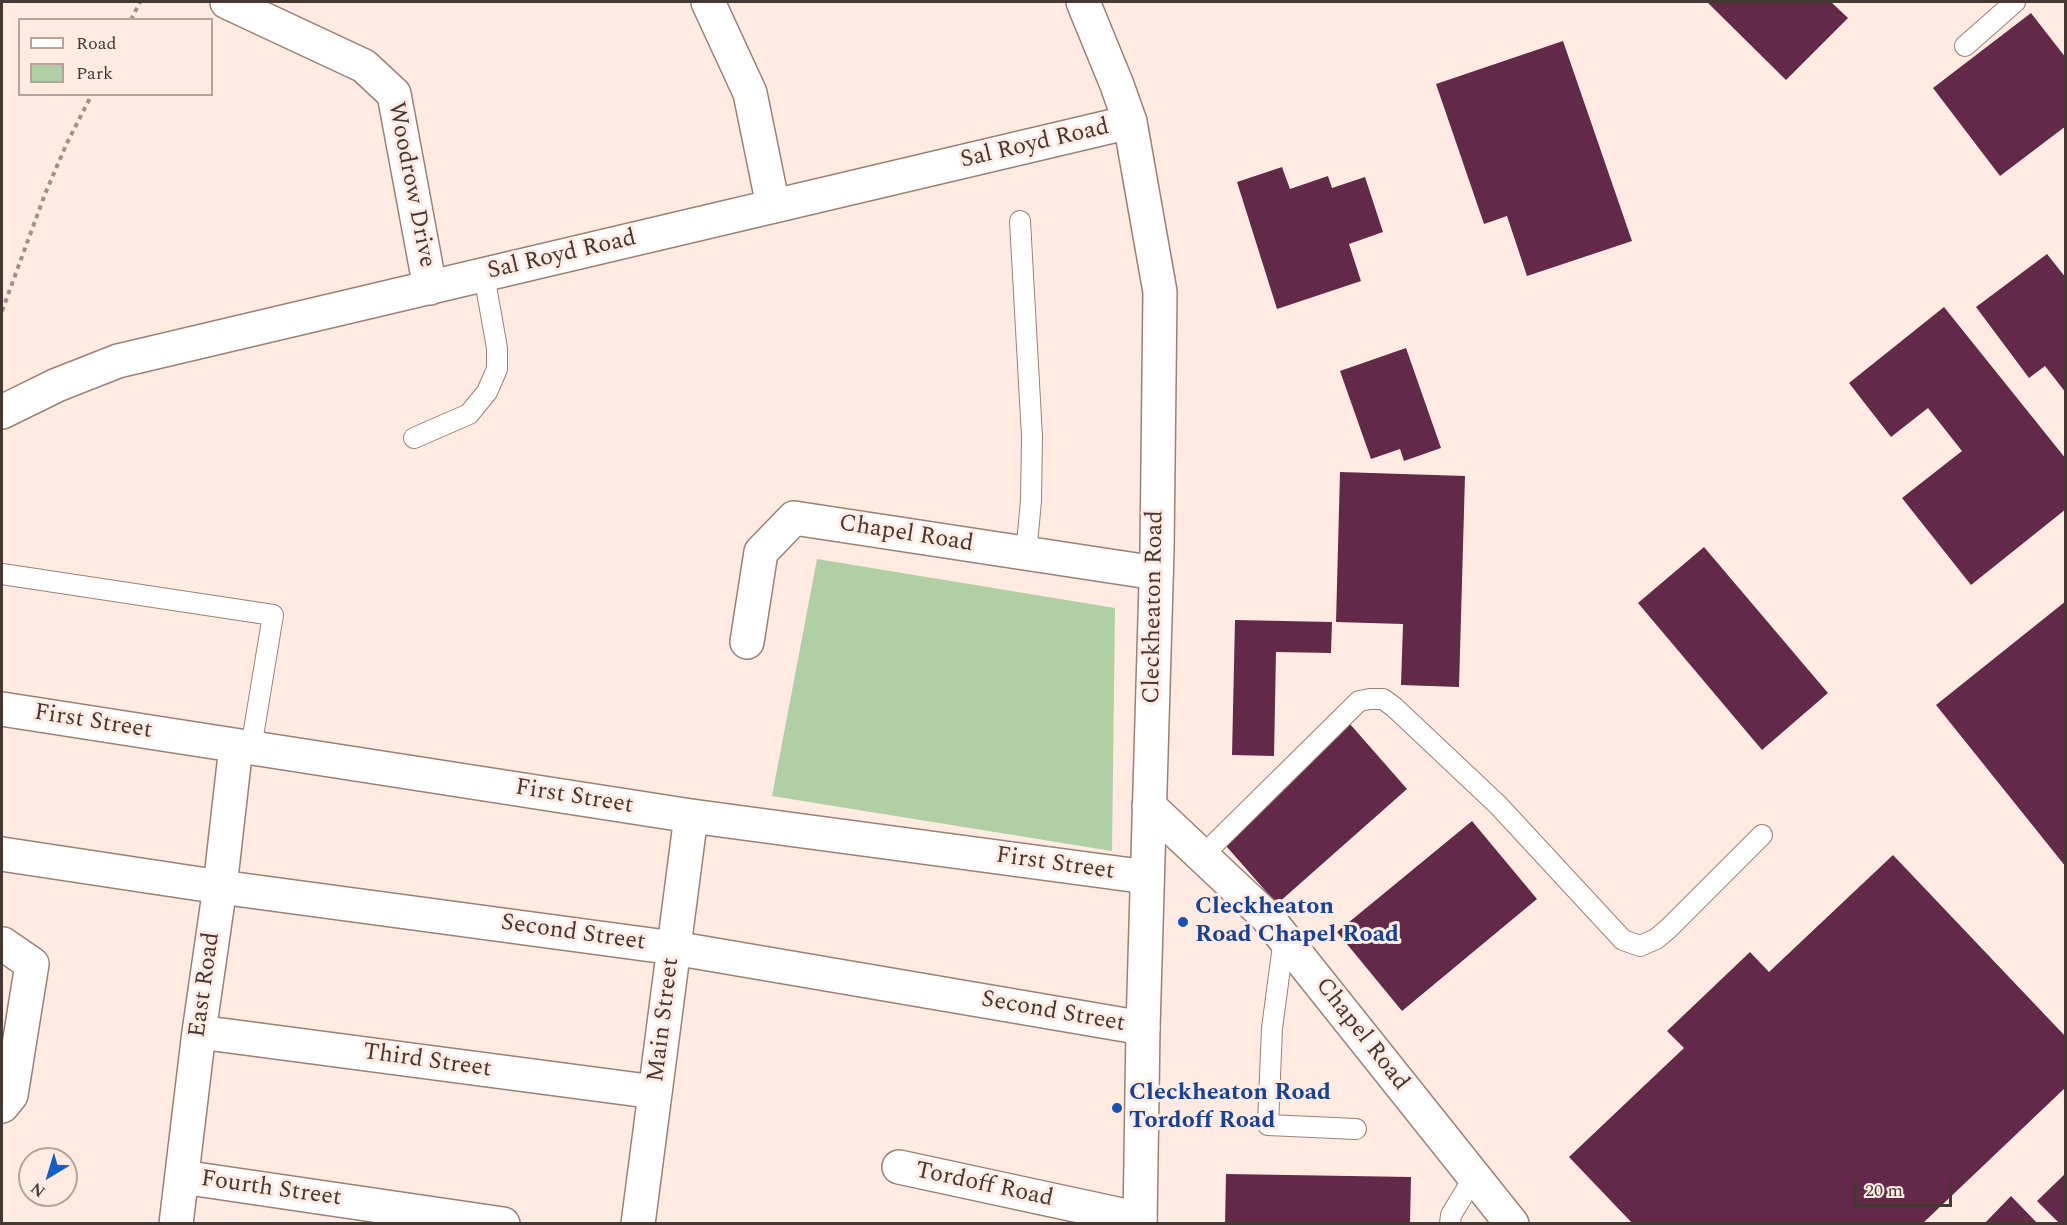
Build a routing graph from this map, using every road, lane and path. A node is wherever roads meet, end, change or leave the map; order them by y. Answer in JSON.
{"nodes":[{"id":1,"x":140,"y":2,"type":"edge"},
{"id":2,"x":227,"y":2,"type":"edge"},
{"id":3,"x":708,"y":2,"type":"edge"},
{"id":4,"x":1083,"y":2,"type":"edge"},
{"id":5,"x":2015,"y":2,"type":"edge"},
{"id":6,"x":131,"y":18,"type":"edge"},
{"id":7,"x":1965,"y":46,"type":"dead end"},
{"id":8,"x":91,"y":96,"type":"edge"},
{"id":9,"x":1130,"y":122,"type":"junction"},
{"id":10,"x":773,"y":207,"type":"junction"},
{"id":11,"x":1020,"y":221,"type":"dead end"},
{"id":12,"x":484,"y":274,"type":"junction"},
{"id":13,"x":430,"y":288,"type":"junction"},
{"id":14,"x":2,"y":311,"type":"edge"},
{"id":15,"x":2,"y":412,"type":"edge"},
{"id":16,"x":414,"y":438,"type":"dead end"},
{"id":17,"x":1026,"y":554,"type":"junction"},
{"id":18,"x":1156,"y":573,"type":"junction"},
{"id":19,"x":2,"y":574,"type":"edge"},
{"id":20,"x":747,"y":642,"type":"dead end"},
{"id":21,"x":2,"y":709,"type":"edge"},
{"id":22,"x":243,"y":747,"type":"junction"},
{"id":23,"x":1149,"y":806,"type":"junction"},
{"id":24,"x":692,"y":816,"type":"junction"},
{"id":25,"x":1762,"y":835,"type":"dead end"},
{"id":26,"x":2,"y":854,"type":"edge"},
{"id":27,"x":1202,"y":856,"type":"junction"},
{"id":28,"x":1148,"y":877,"type":"junction"},
{"id":29,"x":220,"y":887,"type":"junction"},
{"id":30,"x":1284,"y":938,"type":"junction"},
{"id":31,"x":3,"y":944,"type":"dead end"},
{"id":32,"x":674,"y":948,"type":"junction"},
{"id":33,"x":1143,"y":1028,"type":"junction"},
{"id":34,"x":199,"y":1032,"type":"junction"},
{"id":35,"x":655,"y":1092,"type":"junction"},
{"id":36,"x":2,"y":1106,"type":"edge"},
{"id":37,"x":1356,"y":1129,"type":"dead end"},
{"id":38,"x":899,"y":1167,"type":"dead end"},
{"id":39,"x":182,"y":1177,"type":"junction"},
{"id":40,"x":1474,"y":1177,"type":"junction"},
{"id":41,"x":1140,"y":1221,"type":"edge"},
{"id":42,"x":176,"y":1224,"type":"edge"},
{"id":43,"x":503,"y":1224,"type":"edge"},
{"id":44,"x":638,"y":1224,"type":"edge"},
{"id":45,"x":1450,"y":1224,"type":"edge"},
{"id":46,"x":1512,"y":1224,"type":"edge"}],
"edges":[{"from":1,"to":6,"type":"path"},
{"from":2,"to":13,"type":"street","name":"Woodrow Drive"},
{"from":3,"to":10,"type":"street"},
{"from":4,"to":9,"type":"street","name":"Cleckheaton Road"},
{"from":5,"to":7,"type":"lane"},
{"from":8,"to":14,"type":"path"},
{"from":9,"to":10,"type":"street","name":"Sal Royd Road"},
{"from":9,"to":18,"type":"street","name":"Cleckheaton Road"},
{"from":10,"to":12,"type":"street","name":"Sal Royd Road"},
{"from":11,"to":17,"type":"lane"},
{"from":12,"to":13,"type":"street","name":"Sal Royd Road"},
{"from":12,"to":16,"type":"lane"},
{"from":13,"to":15,"type":"street","name":"Sal Royd Road"},
{"from":17,"to":18,"type":"street","name":"Chapel Road"},
{"from":17,"to":20,"type":"street","name":"Chapel Road"},
{"from":18,"to":23,"type":"street","name":"Cleckheaton Road"},
{"from":19,"to":22,"type":"lane"},
{"from":21,"to":22,"type":"street","name":"First Street"},
{"from":22,"to":24,"type":"street","name":"First Street"},
{"from":22,"to":29,"type":"street","name":"East Road"},
{"from":23,"to":27,"type":"street","name":"Chapel Road"},
{"from":23,"to":28,"type":"street","name":"Cleckheaton Road"},
{"from":24,"to":28,"type":"street","name":"First Street"},
{"from":24,"to":32,"type":"street","name":"Main Street"},
{"from":25,"to":27,"type":"lane"},
{"from":26,"to":29,"type":"street","name":"Second Street"},
{"from":27,"to":30,"type":"street","name":"Chapel Road"},
{"from":28,"to":33,"type":"street","name":"Cleckheaton Road"},
{"from":29,"to":32,"type":"street","name":"Second Street"},
{"from":29,"to":34,"type":"street","name":"East Road"},
{"from":30,"to":37,"type":"lane"},
{"from":30,"to":40,"type":"street","name":"Chapel Road"},
{"from":31,"to":36,"type":"street"},
{"from":32,"to":33,"type":"street","name":"Second Street"},
{"from":32,"to":35,"type":"street","name":"Main Street"},
{"from":33,"to":41,"type":"street","name":"Cleckheaton Road"},
{"from":34,"to":35,"type":"street","name":"Third Street"},
{"from":34,"to":39,"type":"street","name":"East Road"},
{"from":35,"to":44,"type":"street","name":"Main Street"},
{"from":38,"to":41,"type":"street","name":"Tordoff Road"},
{"from":39,"to":42,"type":"street","name":"East Road"},
{"from":39,"to":43,"type":"street","name":"Fourth Street"},
{"from":40,"to":45,"type":"lane"},
{"from":40,"to":46,"type":"street","name":"Chapel Road"}]}
